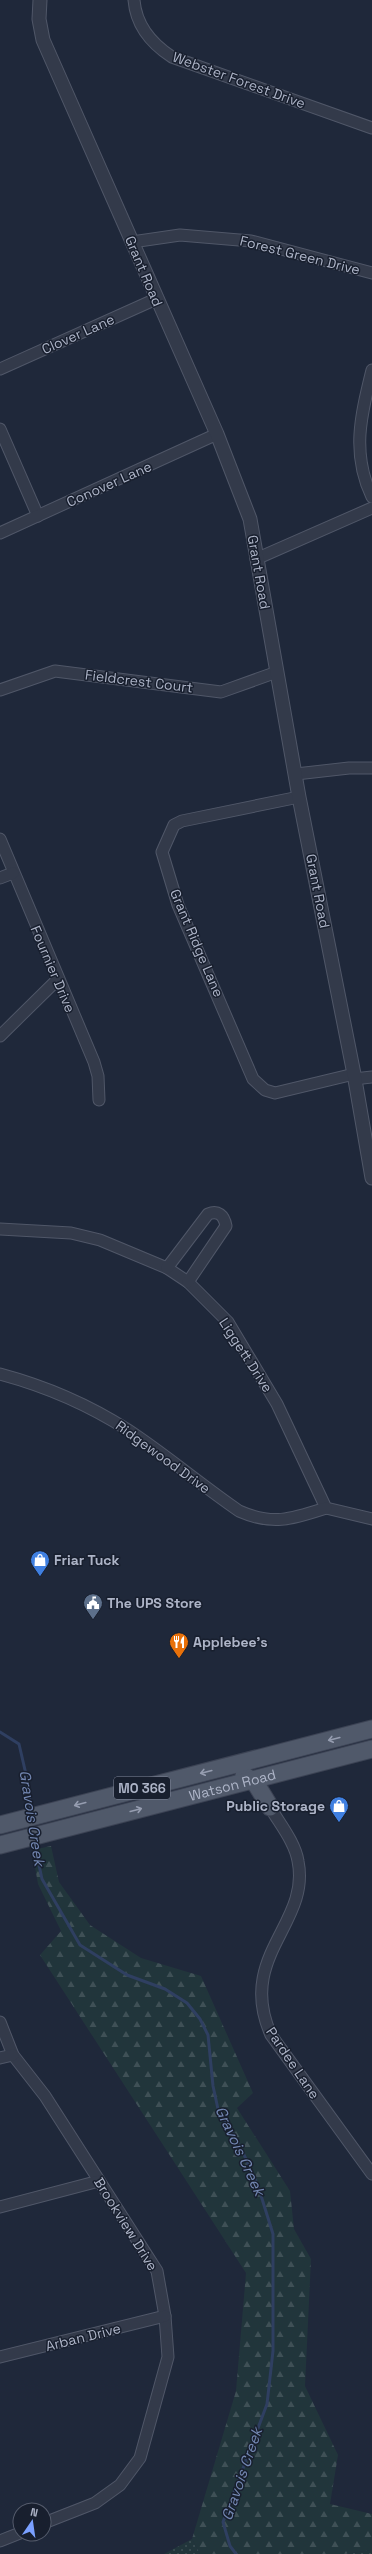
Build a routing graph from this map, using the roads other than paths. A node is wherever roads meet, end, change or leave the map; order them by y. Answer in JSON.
{"nodes":[{"id":1,"x":40,"y":0,"type":"edge"},
{"id":2,"x":134,"y":0,"type":"edge"},
{"id":3,"x":372,"y":128,"type":"edge"},
{"id":4,"x":132,"y":242,"type":"junction"},
{"id":5,"x":372,"y":273,"type":"edge"},
{"id":6,"x":156,"y":299,"type":"junction"},
{"id":7,"x":0,"y":369,"type":"edge"},
{"id":8,"x":372,"y":370,"type":"edge"},
{"id":9,"x":0,"y":428,"type":"edge"},
{"id":10,"x":217,"y":434,"type":"junction"},
{"id":11,"x":372,"y":497,"type":"edge"},
{"id":12,"x":372,"y":508,"type":"edge"},
{"id":13,"x":38,"y":516,"type":"junction"},
{"id":14,"x":0,"y":533,"type":"edge"},
{"id":15,"x":256,"y":559,"type":"junction"},
{"id":16,"x":277,"y":672,"type":"junction"},
{"id":17,"x":0,"y":690,"type":"edge"},
{"id":18,"x":372,"y":768,"type":"edge"},
{"id":19,"x":296,"y":774,"type":"junction"},
{"id":20,"x":299,"y":797,"type":"junction"},
{"id":21,"x":0,"y":839,"type":"edge"},
{"id":22,"x":13,"y":873,"type":"junction"},
{"id":23,"x":0,"y":878,"type":"edge"},
{"id":24,"x":58,"y":979,"type":"junction"},
{"id":25,"x":0,"y":1036,"type":"edge"},
{"id":26,"x":354,"y":1077,"type":"junction"},
{"id":27,"x":372,"y":1077,"type":"edge"},
{"id":28,"x":99,"y":1100,"type":"dead end"},
{"id":29,"x":372,"y":1178,"type":"edge"},
{"id":30,"x":0,"y":1229,"type":"edge"},
{"id":31,"x":167,"y":1268,"type":"junction"},
{"id":32,"x":188,"y":1282,"type":"junction"},
{"id":33,"x":0,"y":1374,"type":"edge"},
{"id":34,"x":326,"y":1508,"type":"junction"},
{"id":35,"x":372,"y":1519,"type":"edge"},
{"id":36,"x":372,"y":1730,"type":"edge"},
{"id":37,"x":372,"y":1749,"type":"edge"},
{"id":38,"x":238,"y":1775,"type":"junction"},
{"id":39,"x":274,"y":1775,"type":"junction"},
{"id":40,"x":270,"y":1807,"type":"junction"},
{"id":41,"x":8,"y":1823,"type":"edge"},
{"id":42,"x":0,"y":1845,"type":"edge"},
{"id":43,"x":0,"y":2022,"type":"edge"},
{"id":44,"x":13,"y":2055,"type":"junction"},
{"id":45,"x":0,"y":2058,"type":"edge"},
{"id":46,"x":372,"y":2174,"type":"edge"},
{"id":47,"x":99,"y":2181,"type":"junction"},
{"id":48,"x":0,"y":2207,"type":"edge"},
{"id":49,"x":165,"y":2316,"type":"junction"},
{"id":50,"x":0,"y":2357,"type":"edge"},
{"id":51,"x":52,"y":2521,"type":"edge"},
{"id":52,"x":12,"y":2536,"type":"edge"},
{"id":53,"x":0,"y":2541,"type":"edge"}],
"edges":[{"from":1,"to":4,"type":"street","name":"Grant Road"},
{"from":2,"to":3,"type":"street","name":"Webster Forest Drive"},
{"from":4,"to":5,"type":"street","name":"Forest Green Drive"},
{"from":4,"to":6,"type":"street","name":"Grant Road"},
{"from":6,"to":7,"type":"street","name":"Clover Lane"},
{"from":6,"to":10,"type":"street","name":"Grant Road"},
{"from":8,"to":11,"type":"street"},
{"from":9,"to":13,"type":"street"},
{"from":10,"to":13,"type":"street","name":"Conover Lane"},
{"from":10,"to":15,"type":"street","name":"Grant Road"},
{"from":12,"to":15,"type":"street"},
{"from":13,"to":14,"type":"street","name":"Conover Lane"},
{"from":15,"to":16,"type":"street","name":"Grant Road"},
{"from":16,"to":17,"type":"street","name":"Fieldcrest Court"},
{"from":16,"to":19,"type":"street","name":"Grant Road"},
{"from":18,"to":19,"type":"street"},
{"from":19,"to":20,"type":"street","name":"Grant Road"},
{"from":20,"to":26,"type":"street","name":"Grant Road"},
{"from":20,"to":26,"type":"street","name":"Grant Ridge Lane"},
{"from":21,"to":22,"type":"street","name":"Fournier Drive"},
{"from":22,"to":23,"type":"street"},
{"from":22,"to":24,"type":"street","name":"Fournier Drive"},
{"from":24,"to":25,"type":"street"},
{"from":24,"to":28,"type":"street","name":"Fournier Drive"},
{"from":26,"to":27,"type":"street","name":"Grant Ridge Lane"},
{"from":26,"to":29,"type":"street","name":"Grant Road"},
{"from":30,"to":31,"type":"street","name":"Liggett Drive"},
{"from":31,"to":32,"type":"street","name":"Liggett Drive"},
{"from":31,"to":32,"type":"street"},
{"from":32,"to":34,"type":"street","name":"Liggett Drive"},
{"from":33,"to":34,"type":"street","name":"Ridgewood Drive"},
{"from":34,"to":35,"type":"street"},
{"from":36,"to":38,"type":"main road","name":"Watson Road","number":"MO 366","one_way":true},
{"from":37,"to":39,"type":"main road","name":"Watson Road","number":"MO 366"},
{"from":38,"to":39,"type":"main road","name":"Watson Road","number":"MO 366"},
{"from":38,"to":40,"type":"main road"},
{"from":38,"to":41,"type":"main road","name":"Watson Road","number":"MO 366","one_way":true},
{"from":42,"to":38,"type":"main road","name":"Watson Road","number":"MO 366","one_way":true},
{"from":39,"to":40,"type":"main road"},
{"from":40,"to":46,"type":"street","name":"Pardee Lane"},
{"from":43,"to":44,"type":"street","name":"Brookview Drive"},
{"from":44,"to":45,"type":"street"},
{"from":44,"to":47,"type":"street","name":"Brookview Drive"},
{"from":47,"to":48,"type":"street"},
{"from":47,"to":49,"type":"street","name":"Brookview Drive"},
{"from":49,"to":50,"type":"street","name":"Arban Drive"},
{"from":49,"to":51,"type":"street","name":"Brookview Drive"},
{"from":52,"to":53,"type":"street"}]}
